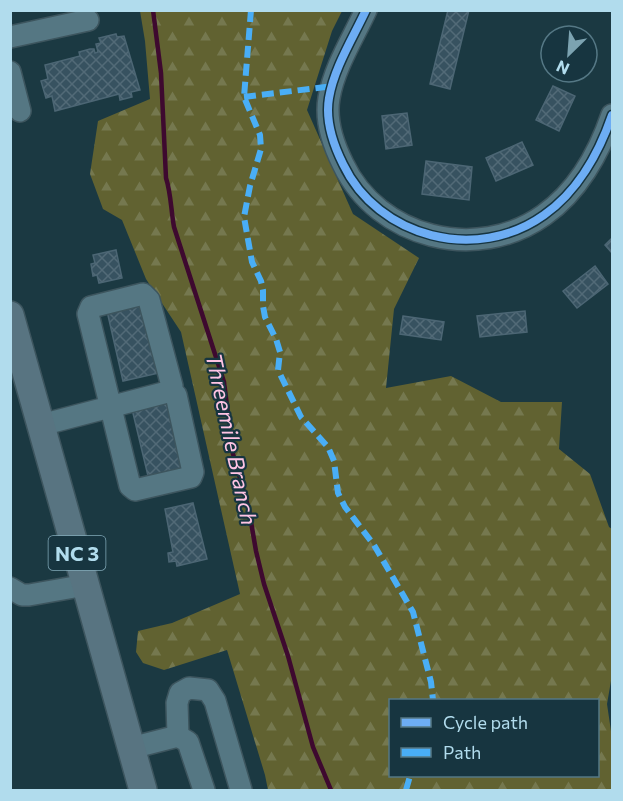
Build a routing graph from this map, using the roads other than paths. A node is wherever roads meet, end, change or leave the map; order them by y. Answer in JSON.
{"nodes":[{"id":1,"x":366,"y":10,"type":"edge"},
{"id":2,"x":88,"y":20,"type":"dead end"},
{"id":3,"x":10,"y":37,"type":"edge"},
{"id":4,"x":10,"y":72,"type":"edge"},
{"id":5,"x":20,"y":111,"type":"dead end"},
{"id":6,"x":612,"y":116,"type":"edge"},
{"id":7,"x":10,"y":315,"type":"edge"},
{"id":8,"x":171,"y":391,"type":"junction"},
{"id":9,"x":110,"y":406,"type":"junction"},
{"id":10,"x":41,"y":425,"type":"junction"},
{"id":11,"x":86,"y":585,"type":"junction"},
{"id":12,"x":10,"y":588,"type":"edge"},
{"id":13,"x":178,"y":736,"type":"junction"},
{"id":14,"x":131,"y":748,"type":"junction"},
{"id":15,"x":143,"y":790,"type":"edge"},
{"id":16,"x":204,"y":790,"type":"edge"},
{"id":17,"x":241,"y":790,"type":"edge"}],
"edges":[{"from":1,"to":6,"type":"street"},
{"from":2,"to":3,"type":"street"},
{"from":4,"to":5,"type":"street"},
{"from":7,"to":10,"type":"main road","number":"NC 3"},
{"from":8,"to":9,"type":"street"},
{"from":8,"to":9,"type":"street"},
{"from":8,"to":9,"type":"street"},
{"from":9,"to":10,"type":"street"},
{"from":10,"to":11,"type":"main road","number":"NC 3"},
{"from":11,"to":12,"type":"street"},
{"from":11,"to":14,"type":"main road","number":"NC 3"},
{"from":13,"to":14,"type":"street"},
{"from":13,"to":16,"type":"street"},
{"from":13,"to":17,"type":"street"},
{"from":14,"to":15,"type":"main road","number":"NC 3"}]}
